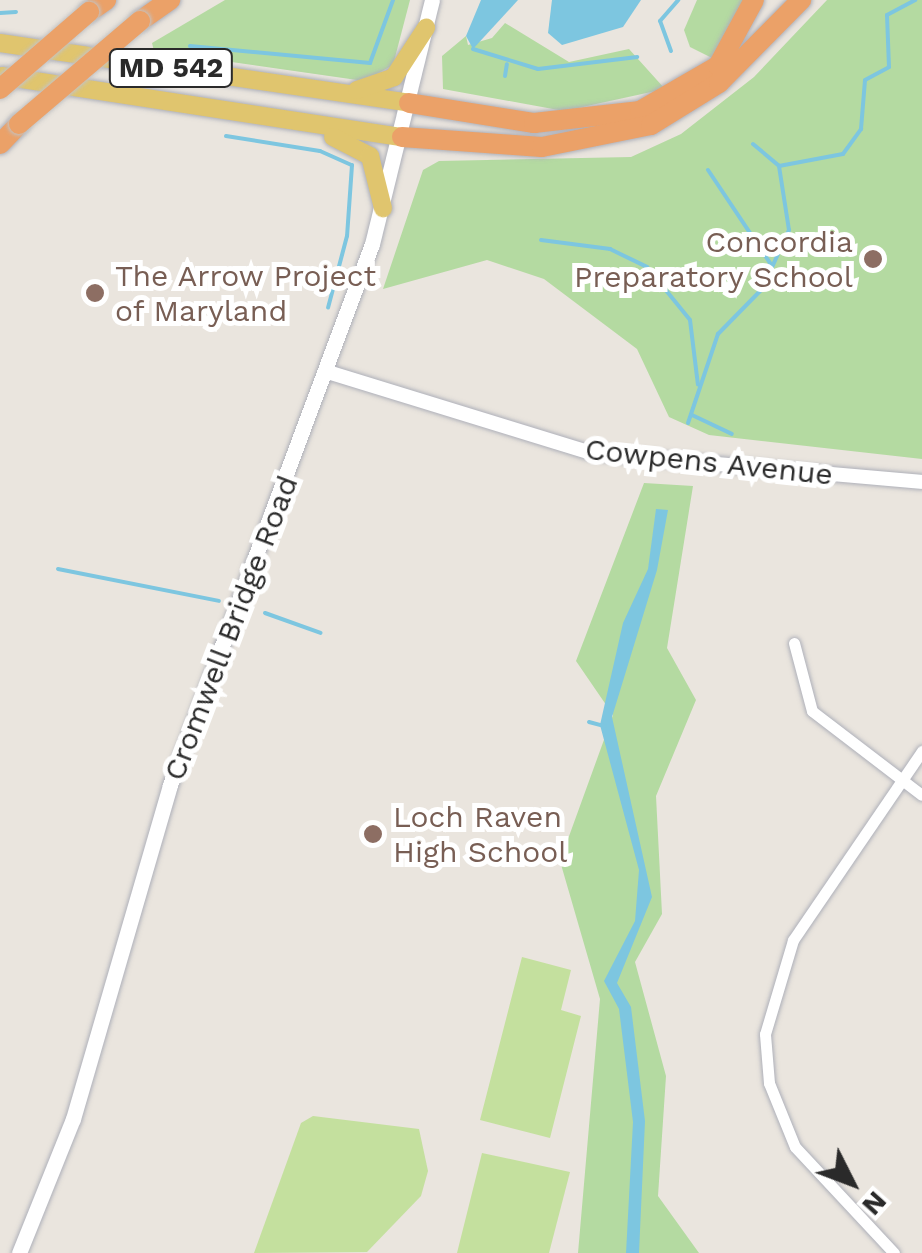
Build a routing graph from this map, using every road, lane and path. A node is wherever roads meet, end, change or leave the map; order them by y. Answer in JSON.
{"nodes":[{"id":1,"x":170,"y":0,"type":"edge"},
{"id":2,"x":432,"y":0,"type":"edge"},
{"id":3,"x":754,"y":0,"type":"edge"},
{"id":4,"x":801,"y":0,"type":"edge"},
{"id":5,"x":97,"y":6,"type":"edge"},
{"id":6,"x":426,"y":28,"type":"junction"},
{"id":7,"x":0,"y":43,"type":"edge"},
{"id":8,"x":0,"y":76,"type":"edge"},
{"id":9,"x":0,"y":90,"type":"edge"},
{"id":10,"x":342,"y":92,"type":"junction"},
{"id":11,"x":410,"y":103,"type":"junction"},
{"id":12,"x":269,"y":121,"type":"junction"},
{"id":13,"x":402,"y":136,"type":"junction"},
{"id":14,"x":0,"y":144,"type":"edge"},
{"id":15,"x":384,"y":208,"type":"junction"},
{"id":16,"x":328,"y":372,"type":"junction"},
{"id":17,"x":922,"y":482,"type":"edge"},
{"id":18,"x":794,"y":643,"type":"dead end"},
{"id":19,"x":922,"y":751,"type":"edge"},
{"id":20,"x":904,"y":782,"type":"junction"},
{"id":21,"x":922,"y":796,"type":"edge"},
{"id":22,"x":19,"y":1253,"type":"edge"},
{"id":23,"x":894,"y":1253,"type":"edge"}],
"edges":[{"from":1,"to":14,"type":"highway","bridge":true},
{"from":2,"to":6,"type":"main road","name":"Cromwell Bridge Road"},
{"from":3,"to":11,"type":"highway"},
{"from":4,"to":13,"type":"highway"},
{"from":5,"to":9,"type":"highway","bridge":true},
{"from":6,"to":10,"type":"main road"},
{"from":6,"to":11,"type":"main road","name":"Cromwell Bridge Road"},
{"from":7,"to":10,"type":"main road","number":"MD 542"},
{"from":8,"to":12,"type":"main road","number":"MD 542"},
{"from":10,"to":11,"type":"main road","number":"MD 542"},
{"from":11,"to":13,"type":"main road","name":"Cromwell Bridge Road"},
{"from":12,"to":13,"type":"main road","number":"MD 542"},
{"from":12,"to":15,"type":"main road"},
{"from":13,"to":15,"type":"main road","name":"Cromwell Bridge Road"},
{"from":15,"to":16,"type":"main road","name":"Cromwell Bridge Road"},
{"from":16,"to":17,"type":"street","name":"Cowpens Avenue"},
{"from":16,"to":22,"type":"main road","name":"Cromwell Bridge Road"},
{"from":18,"to":20,"type":"street"},
{"from":19,"to":20,"type":"street"},
{"from":20,"to":21,"type":"street"},
{"from":20,"to":23,"type":"street"}]}
